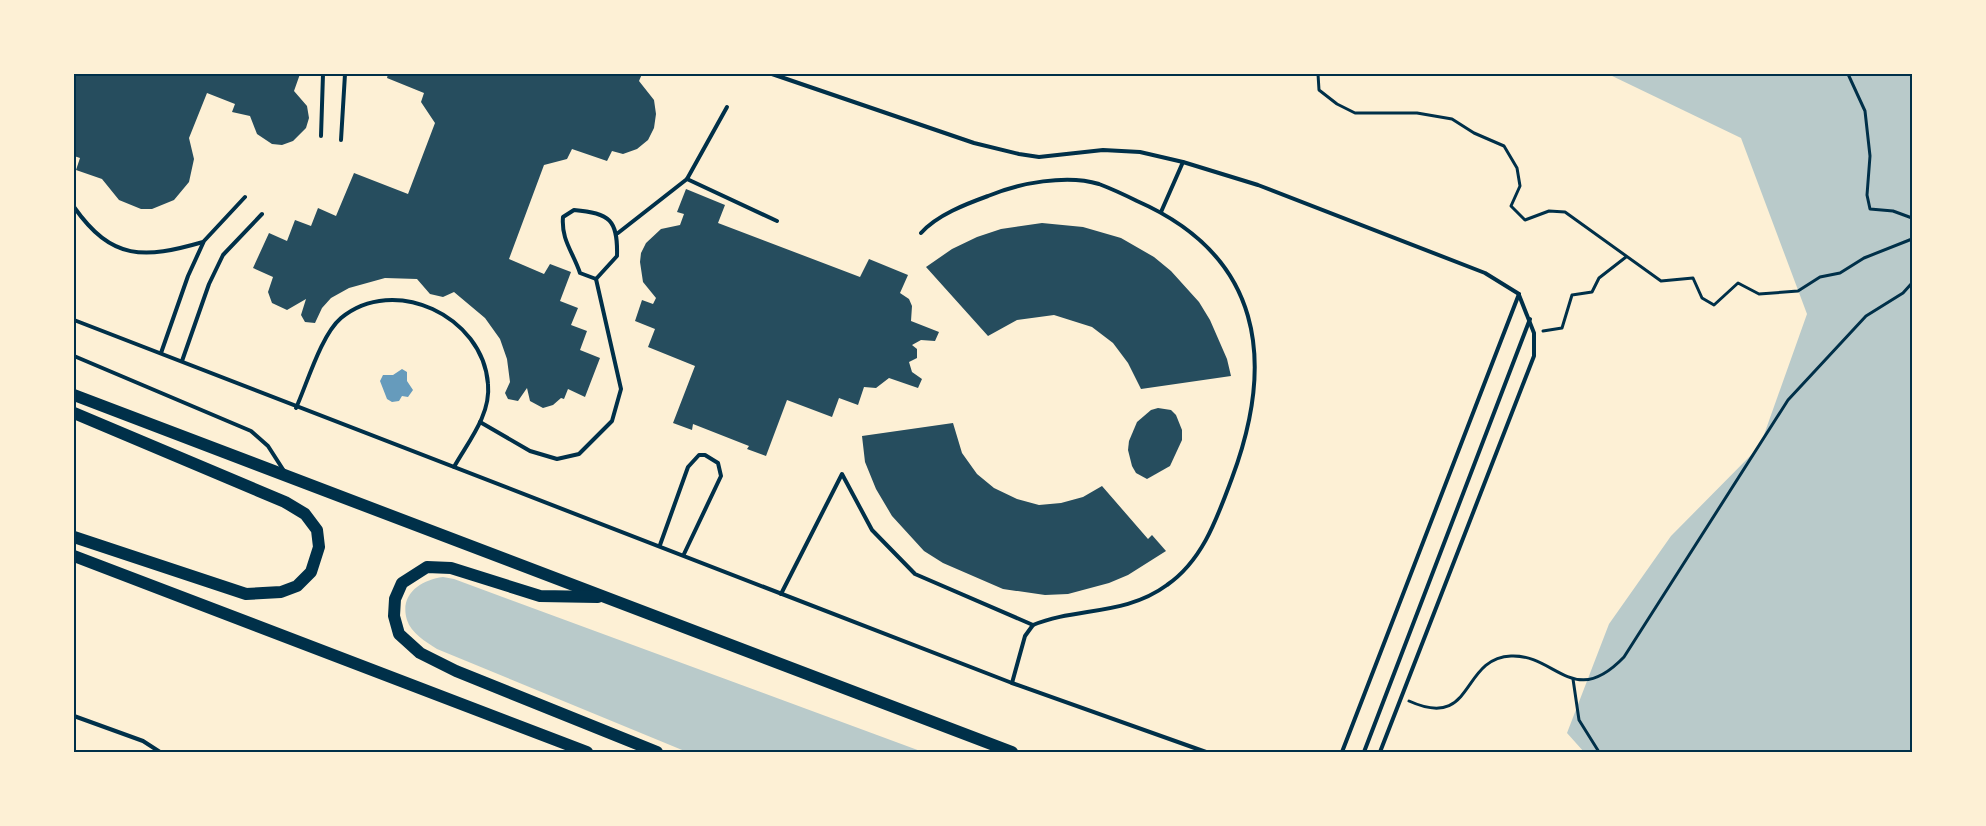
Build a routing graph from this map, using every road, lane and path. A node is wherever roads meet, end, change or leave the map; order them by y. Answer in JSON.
{"nodes":[{"id":1,"x":323,"y":74,"type":"edge"},
{"id":2,"x":345,"y":74,"type":"edge"},
{"id":3,"x":772,"y":74,"type":"edge"},
{"id":4,"x":1318,"y":74,"type":"edge"},
{"id":5,"x":1848,"y":74,"type":"edge"},
{"id":6,"x":727,"y":107,"type":"dead end"},
{"id":7,"x":321,"y":136,"type":"dead end"},
{"id":8,"x":341,"y":140,"type":"dead end"},
{"id":9,"x":1183,"y":162,"type":"junction"},
{"id":10,"x":687,"y":179,"type":"junction"},
{"id":11,"x":246,"y":197,"type":"dead end"},
{"id":12,"x":74,"y":207,"type":"edge"},
{"id":13,"x":1161,"y":212,"type":"junction"},
{"id":14,"x":261,"y":214,"type":"dead end"},
{"id":15,"x":1912,"y":218,"type":"edge"},
{"id":16,"x":777,"y":221,"type":"dead end"},
{"id":17,"x":618,"y":233,"type":"junction"},
{"id":18,"x":921,"y":233,"type":"dead end"},
{"id":19,"x":1912,"y":239,"type":"edge"},
{"id":20,"x":204,"y":241,"type":"junction"},
{"id":21,"x":1626,"y":257,"type":"junction"},
{"id":22,"x":596,"y":279,"type":"junction"},
{"id":23,"x":1912,"y":283,"type":"edge"},
{"id":24,"x":1519,"y":294,"type":"junction"},
{"id":25,"x":1530,"y":318,"type":"junction"},
{"id":26,"x":74,"y":320,"type":"edge"},
{"id":27,"x":1534,"y":333,"type":"junction"},
{"id":28,"x":161,"y":353,"type":"junction"},
{"id":29,"x":74,"y":356,"type":"edge"},
{"id":30,"x":182,"y":361,"type":"junction"},
{"id":31,"x":74,"y":395,"type":"edge"},
{"id":32,"x":296,"y":408,"type":"junction"},
{"id":33,"x":74,"y":413,"type":"edge"},
{"id":34,"x":480,"y":422,"type":"junction"},
{"id":35,"x":454,"y":467,"type":"junction"},
{"id":36,"x":286,"y":474,"type":"junction"},
{"id":37,"x":74,"y":537,"type":"edge"},
{"id":38,"x":660,"y":545,"type":"junction"},
{"id":39,"x":684,"y":554,"type":"junction"},
{"id":40,"x":74,"y":556,"type":"edge"},
{"id":41,"x":781,"y":594,"type":"junction"},
{"id":42,"x":608,"y":598,"type":"junction"},
{"id":43,"x":1033,"y":625,"type":"junction"},
{"id":44,"x":1573,"y":679,"type":"junction"},
{"id":45,"x":1012,"y":683,"type":"junction"},
{"id":46,"x":1402,"y":698,"type":"junction"},
{"id":47,"x":74,"y":716,"type":"edge"},
{"id":48,"x":160,"y":753,"type":"edge"},
{"id":49,"x":587,"y":753,"type":"edge"},
{"id":50,"x":657,"y":753,"type":"edge"},
{"id":51,"x":1012,"y":753,"type":"edge"},
{"id":52,"x":1206,"y":753,"type":"edge"},
{"id":53,"x":1342,"y":753,"type":"edge"},
{"id":54,"x":1364,"y":753,"type":"edge"},
{"id":55,"x":1380,"y":753,"type":"edge"},
{"id":56,"x":1599,"y":753,"type":"edge"}],
"edges":[{"from":1,"to":7,"type":"lane"},
{"from":2,"to":8,"type":"lane"},
{"from":3,"to":9,"type":"lane"},
{"from":4,"to":21,"type":"path"},
{"from":5,"to":15,"type":"path"},
{"from":6,"to":10,"type":"lane"},
{"from":9,"to":13,"type":"lane"},
{"from":9,"to":24,"type":"lane"},
{"from":10,"to":16,"type":"lane"},
{"from":10,"to":17,"type":"lane"},
{"from":11,"to":20,"type":"lane"},
{"from":12,"to":20,"type":"lane"},
{"from":13,"to":18,"type":"lane"},
{"from":13,"to":43,"type":"lane"},
{"from":14,"to":30,"type":"lane"},
{"from":17,"to":22,"type":"lane"},
{"from":17,"to":22,"type":"lane"},
{"from":19,"to":21,"type":"path"},
{"from":20,"to":28,"type":"lane"},
{"from":21,"to":27,"type":"path"},
{"from":22,"to":34,"type":"lane"},
{"from":23,"to":44,"type":"path"},
{"from":24,"to":25,"type":"lane"},
{"from":24,"to":53,"type":"lane"},
{"from":25,"to":27,"type":"lane"},
{"from":25,"to":54,"type":"lane"},
{"from":26,"to":28,"type":"lane"},
{"from":27,"to":46,"type":"lane"},
{"from":28,"to":30,"type":"lane"},
{"from":29,"to":36,"type":"lane"},
{"from":30,"to":32,"type":"lane"},
{"from":31,"to":36,"type":"main road"},
{"from":32,"to":34,"type":"lane"},
{"from":32,"to":35,"type":"lane"},
{"from":33,"to":37,"type":"main road"},
{"from":34,"to":35,"type":"lane"},
{"from":35,"to":38,"type":"lane"},
{"from":36,"to":42,"type":"main road"},
{"from":38,"to":39,"type":"lane"},
{"from":38,"to":39,"type":"lane"},
{"from":39,"to":41,"type":"lane"},
{"from":40,"to":49,"type":"main road"},
{"from":41,"to":43,"type":"lane"},
{"from":41,"to":45,"type":"lane"},
{"from":42,"to":50,"type":"main road"},
{"from":42,"to":51,"type":"main road"},
{"from":43,"to":45,"type":"lane"},
{"from":44,"to":46,"type":"path"},
{"from":44,"to":56,"type":"path"},
{"from":45,"to":52,"type":"lane"},
{"from":46,"to":55,"type":"lane"},
{"from":47,"to":48,"type":"lane"}]}
